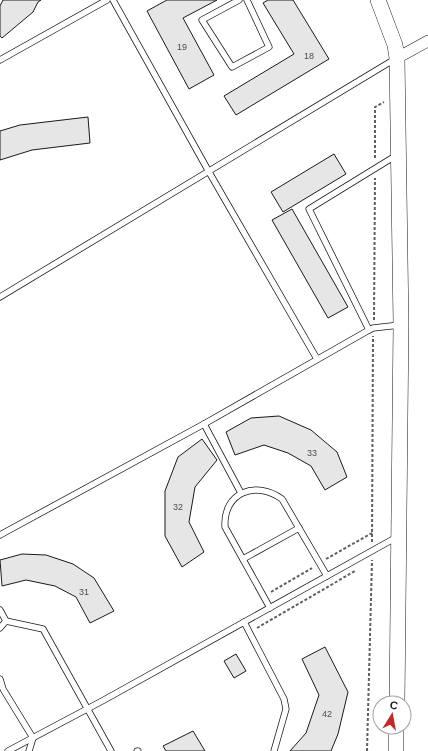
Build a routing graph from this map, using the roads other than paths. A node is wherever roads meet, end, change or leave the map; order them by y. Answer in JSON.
{"nodes":[{"id":1,"x":106,"y":0,"type":"edge"},
{"id":2,"x":113,"y":0,"type":"edge"},
{"id":3,"x":239,"y":0,"type":"edge"},
{"id":4,"x":247,"y":0,"type":"edge"},
{"id":5,"x":378,"y":0,"type":"edge"},
{"id":6,"x":428,"y":41,"type":"edge"},
{"id":7,"x":397,"y":58,"type":"junction"},
{"id":8,"x":0,"y":60,"type":"edge"},
{"id":9,"x":399,"y":154,"type":"junction"},
{"id":10,"x":209,"y":172,"type":"junction"},
{"id":11,"x":0,"y":297,"type":"edge"},
{"id":12,"x":402,"y":324,"type":"junction"},
{"id":13,"x":371,"y":329,"type":"junction"},
{"id":14,"x":317,"y":359,"type":"junction"},
{"id":15,"x":204,"y":424,"type":"junction"},
{"id":16,"x":240,"y":493,"type":"junction"},
{"id":17,"x":299,"y":528,"type":"junction"},
{"id":18,"x":0,"y":535,"type":"edge"},
{"id":19,"x":399,"y":536,"type":"junction"},
{"id":20,"x":243,"y":559,"type":"junction"},
{"id":21,"x":327,"y":576,"type":"junction"},
{"id":22,"x":270,"y":608,"type":"junction"},
{"id":23,"x":0,"y":610,"type":"edge"},
{"id":24,"x":6,"y":621,"type":"junction"},
{"id":25,"x":244,"y":622,"type":"junction"},
{"id":26,"x":0,"y":628,"type":"edge"},
{"id":27,"x":0,"y":679,"type":"edge"},
{"id":28,"x":397,"y":695,"type":"edge"},
{"id":29,"x":88,"y":708,"type":"junction"},
{"id":30,"x":396,"y":735,"type":"edge"},
{"id":31,"x":33,"y":738,"type":"junction"},
{"id":32,"x":8,"y":751,"type":"edge"},
{"id":33,"x":29,"y":751,"type":"edge"},
{"id":34,"x":112,"y":751,"type":"edge"},
{"id":35,"x":274,"y":751,"type":"edge"},
{"id":36,"x":396,"y":751,"type":"edge"}],
"edges":[{"from":1,"to":8,"type":"lane"},
{"from":2,"to":10,"type":"lane"},
{"from":3,"to":4,"type":"lane"},
{"from":5,"to":7,"type":"street"},
{"from":6,"to":7,"type":"street"},
{"from":7,"to":9,"type":"street"},
{"from":7,"to":10,"type":"lane"},
{"from":9,"to":12,"type":"street"},
{"from":9,"to":13,"type":"lane"},
{"from":10,"to":11,"type":"lane"},
{"from":10,"to":14,"type":"lane"},
{"from":12,"to":13,"type":"lane"},
{"from":12,"to":19,"type":"street"},
{"from":13,"to":14,"type":"lane"},
{"from":14,"to":15,"type":"lane"},
{"from":15,"to":16,"type":"lane"},
{"from":15,"to":18,"type":"lane"},
{"from":16,"to":17,"type":"lane"},
{"from":16,"to":20,"type":"lane"},
{"from":17,"to":20,"type":"lane"},
{"from":17,"to":21,"type":"lane"},
{"from":19,"to":21,"type":"lane"},
{"from":19,"to":28,"type":"street"},
{"from":20,"to":22,"type":"lane"},
{"from":21,"to":22,"type":"lane"},
{"from":22,"to":25,"type":"lane"},
{"from":23,"to":24,"type":"lane"},
{"from":24,"to":26,"type":"lane"},
{"from":24,"to":29,"type":"lane"},
{"from":25,"to":29,"type":"lane"},
{"from":25,"to":35,"type":"lane"},
{"from":27,"to":31,"type":"lane"},
{"from":29,"to":31,"type":"lane"},
{"from":29,"to":34,"type":"lane"},
{"from":30,"to":36,"type":"street"},
{"from":31,"to":32,"type":"lane"},
{"from":31,"to":33,"type":"lane"}]}
